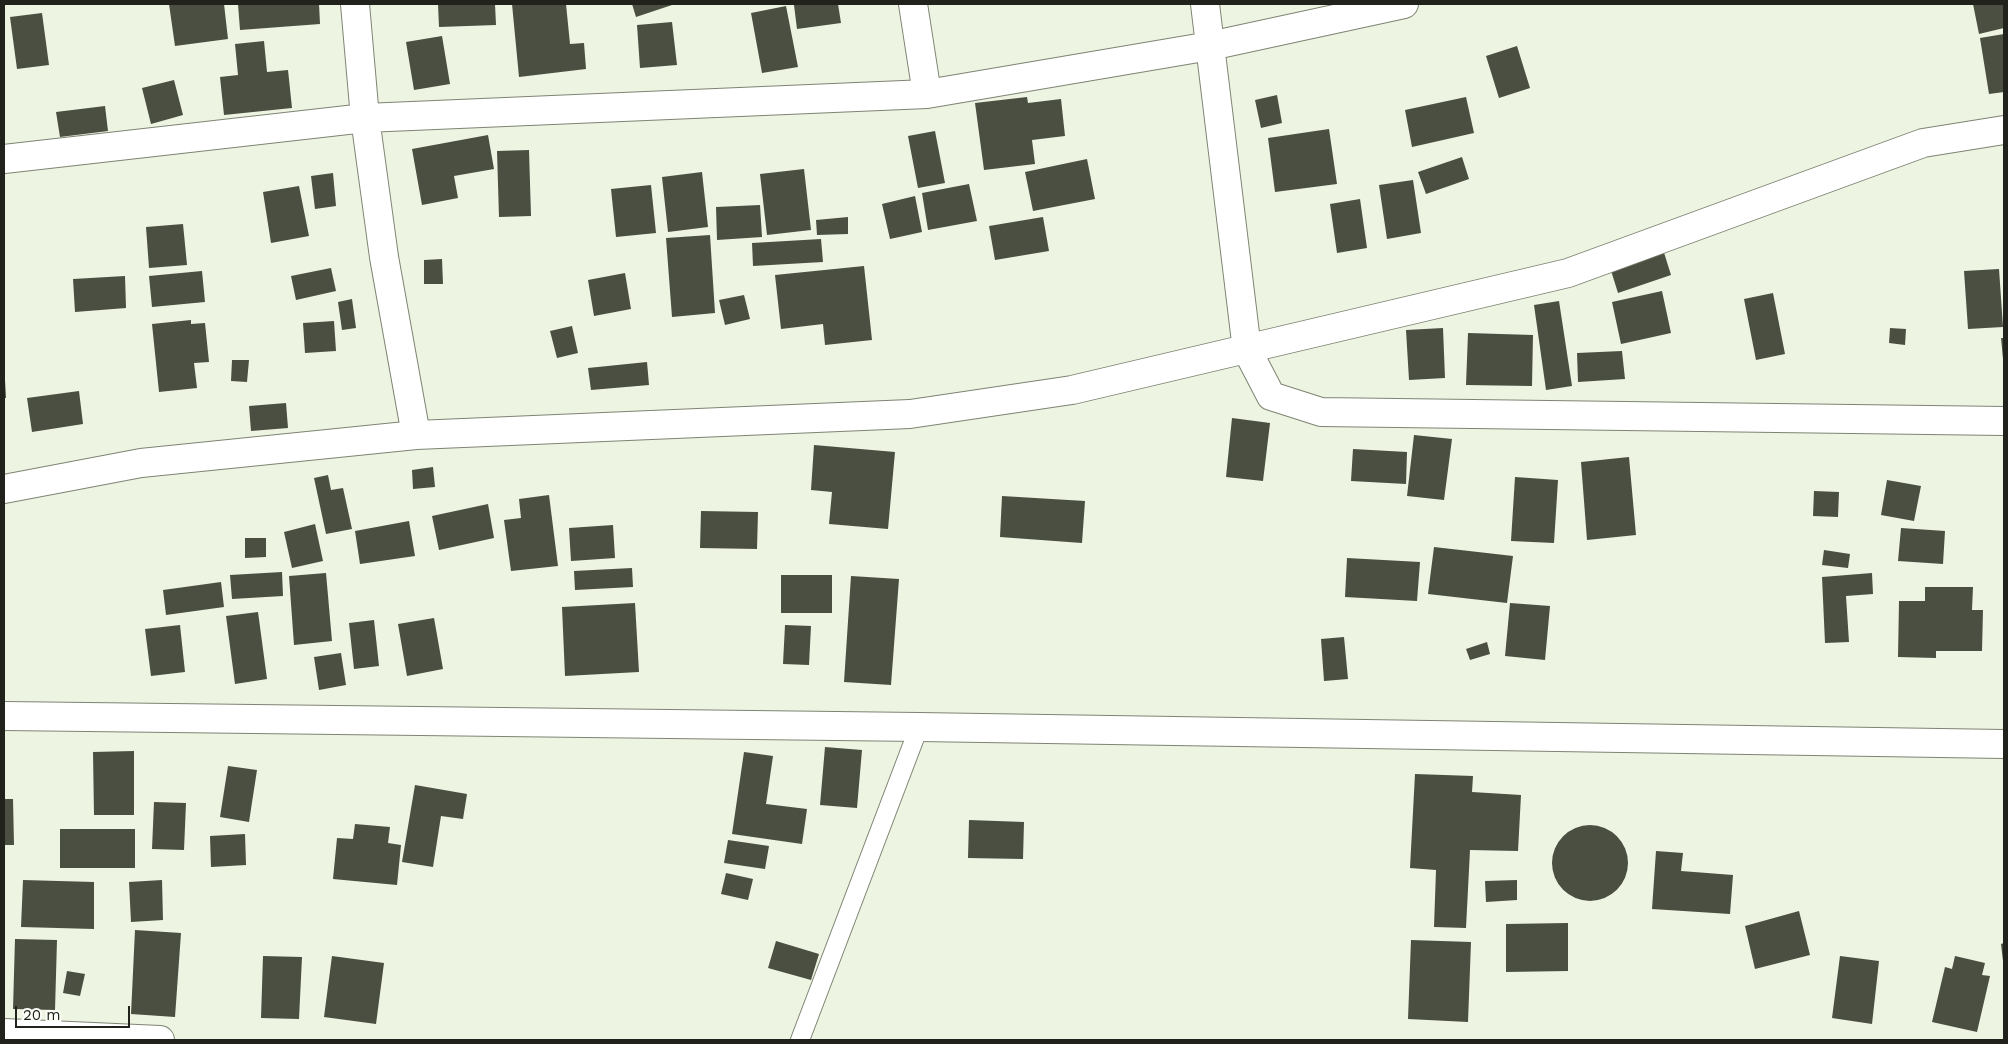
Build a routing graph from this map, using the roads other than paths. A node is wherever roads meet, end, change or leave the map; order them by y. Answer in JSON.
{"nodes":[{"id":1,"x":355,"y":4,"type":"edge"},
{"id":2,"x":913,"y":4,"type":"edge"},
{"id":3,"x":1205,"y":4,"type":"edge"},
{"id":4,"x":1404,"y":4,"type":"edge"},
{"id":5,"x":1210,"y":46,"type":"junction"},
{"id":6,"x":927,"y":94,"type":"junction"},
{"id":7,"x":365,"y":118,"type":"junction"},
{"id":8,"x":2004,"y":130,"type":"edge"},
{"id":9,"x":4,"y":159,"type":"edge"},
{"id":10,"x":1247,"y":350,"type":"junction"},
{"id":11,"x":2004,"y":420,"type":"edge"},
{"id":12,"x":416,"y":436,"type":"junction"},
{"id":13,"x":4,"y":489,"type":"edge"},
{"id":14,"x":4,"y":716,"type":"edge"},
{"id":15,"x":919,"y":726,"type":"junction"},
{"id":16,"x":2004,"y":744,"type":"edge"},
{"id":17,"x":4,"y":1032,"type":"edge"},
{"id":18,"x":160,"y":1040,"type":"edge"},
{"id":19,"x":800,"y":1040,"type":"edge"}],
"edges":[{"from":1,"to":7,"type":"street"},
{"from":2,"to":6,"type":"street"},
{"from":3,"to":5,"type":"street"},
{"from":4,"to":5,"type":"street"},
{"from":5,"to":6,"type":"street"},
{"from":5,"to":10,"type":"street"},
{"from":6,"to":7,"type":"street"},
{"from":7,"to":9,"type":"street"},
{"from":7,"to":12,"type":"street"},
{"from":8,"to":10,"type":"street"},
{"from":10,"to":11,"type":"street"},
{"from":10,"to":12,"type":"street"},
{"from":12,"to":13,"type":"street"},
{"from":14,"to":15,"type":"street"},
{"from":15,"to":16,"type":"street"},
{"from":15,"to":19,"type":"lane"},
{"from":17,"to":18,"type":"street"}]}
